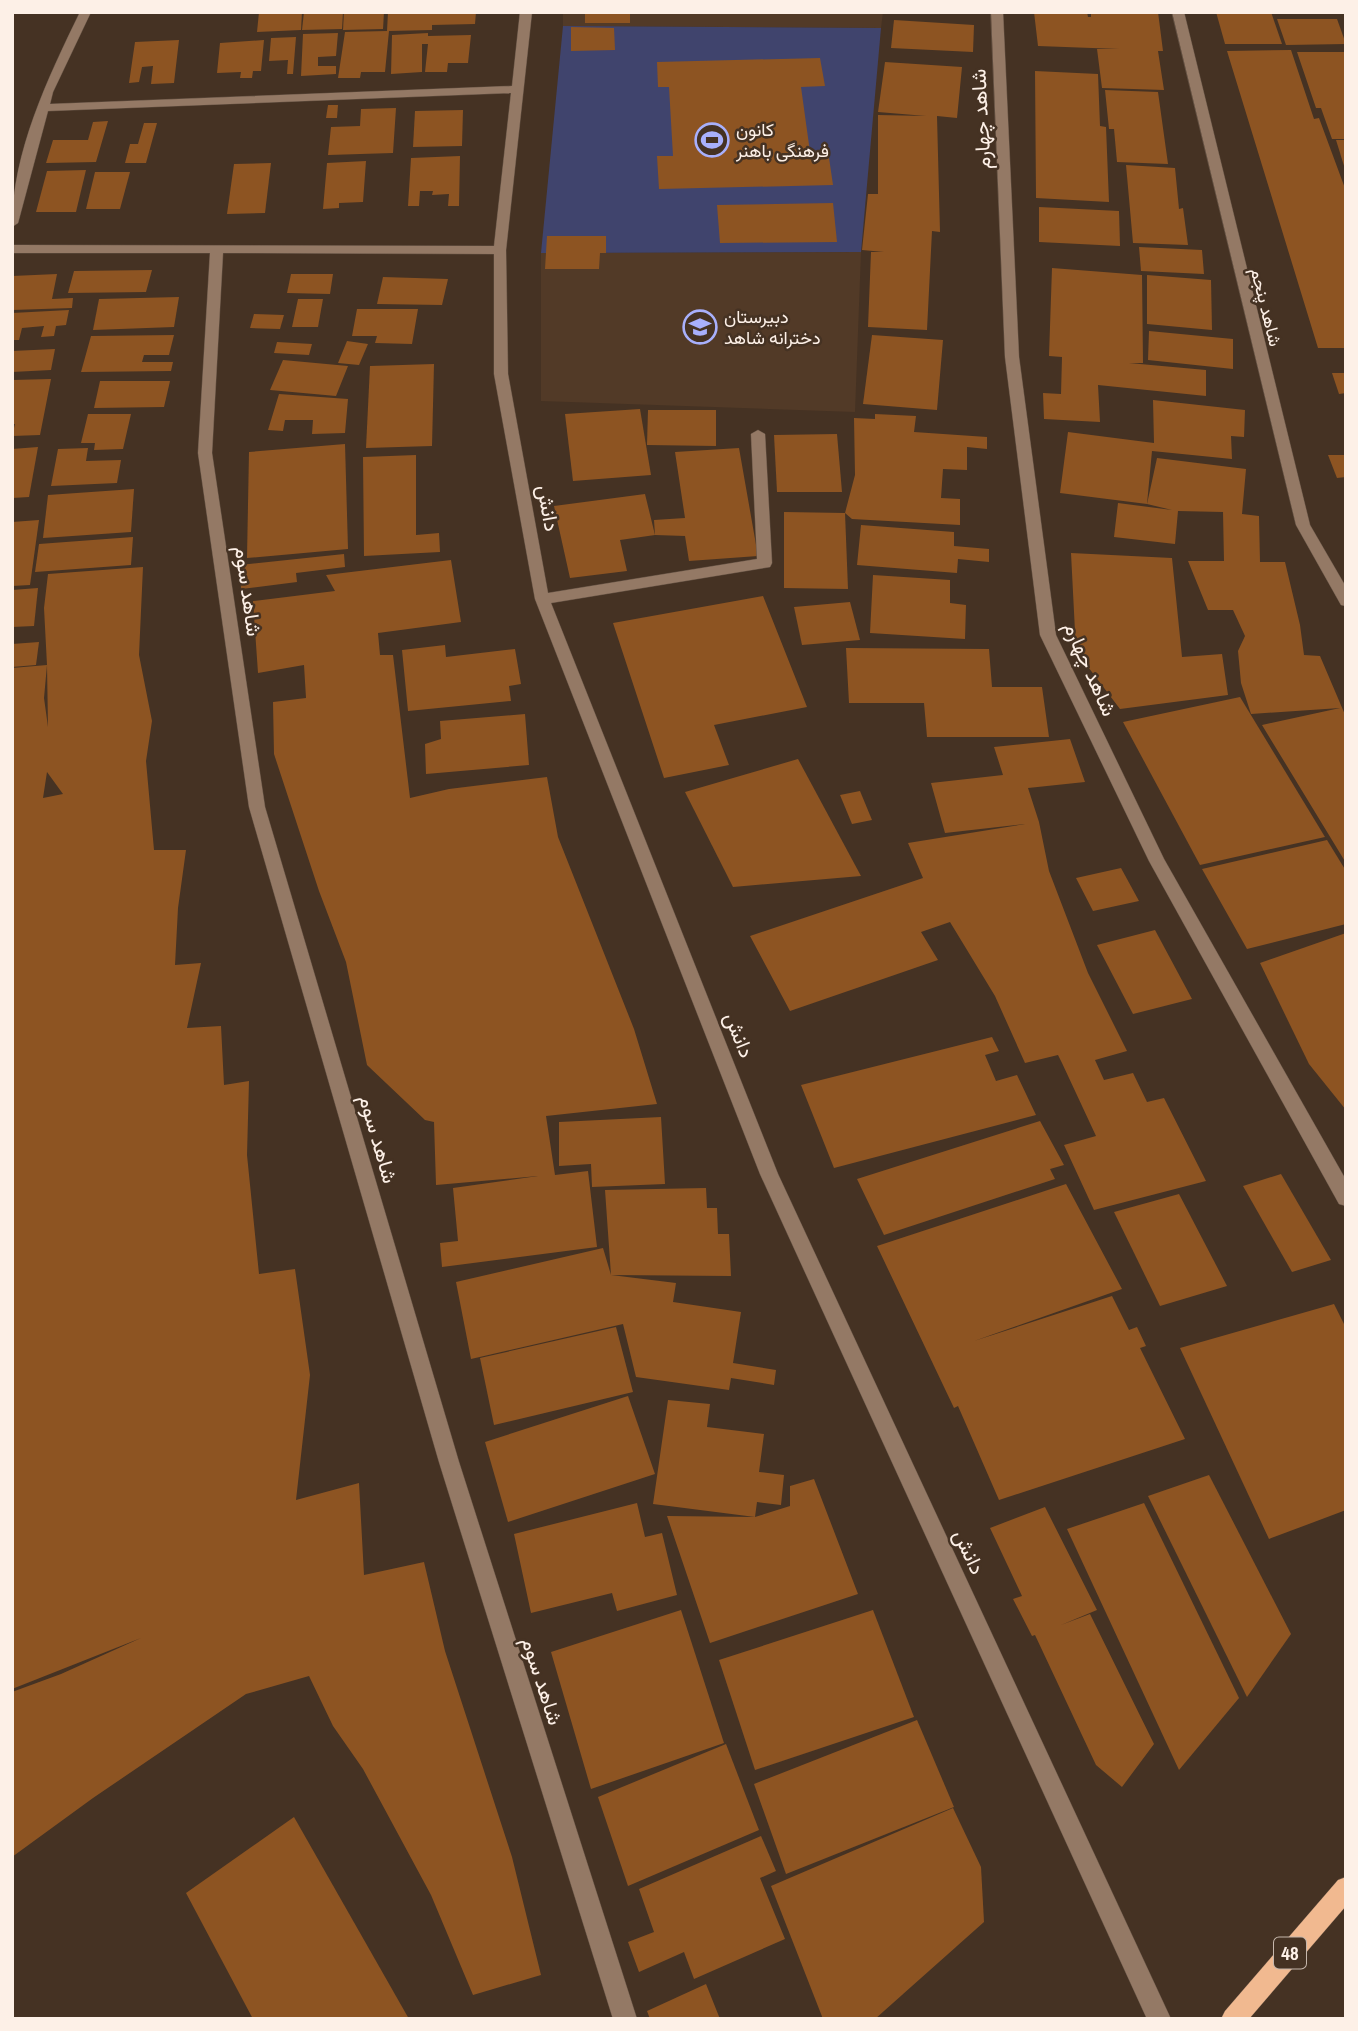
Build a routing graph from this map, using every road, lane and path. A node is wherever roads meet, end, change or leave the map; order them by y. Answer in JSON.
{"nodes":[{"id":1,"x":86,"y":12,"type":"edge"},
{"id":2,"x":526,"y":12,"type":"edge"},
{"id":3,"x":997,"y":12,"type":"edge"},
{"id":4,"x":1178,"y":12,"type":"edge"},
{"id":5,"x":518,"y":89,"type":"junction"},
{"id":6,"x":43,"y":108,"type":"junction"},
{"id":7,"x":12,"y":223,"type":"edge"},
{"id":8,"x":12,"y":249,"type":"edge"},
{"id":9,"x":217,"y":249,"type":"junction"},
{"id":10,"x":500,"y":250,"type":"junction"},
{"id":11,"x":758,"y":434,"type":"dead end"},
{"id":12,"x":542,"y":599,"type":"junction"},
{"id":13,"x":1346,"y":601,"type":"edge"},
{"id":14,"x":1346,"y":1198,"type":"edge"},
{"id":15,"x":1346,"y":1888,"type":"edge"},
{"id":16,"x":625,"y":2019,"type":"edge"},
{"id":17,"x":1159,"y":2019,"type":"edge"},
{"id":18,"x":1233,"y":2019,"type":"edge"}],
"edges":[{"from":1,"to":6,"type":"street"},
{"from":2,"to":5,"type":"street","name":"دانش"},
{"from":3,"to":14,"type":"street","name":"شاهد چهارم"},
{"from":4,"to":13,"type":"street","name":"شاهد پنجم"},
{"from":5,"to":6,"type":"street"},
{"from":5,"to":10,"type":"street","name":"دانش"},
{"from":6,"to":7,"type":"street"},
{"from":8,"to":9,"type":"street"},
{"from":9,"to":10,"type":"street"},
{"from":9,"to":16,"type":"street","name":"شاهد سوم"},
{"from":10,"to":12,"type":"street","name":"دانش"},
{"from":11,"to":12,"type":"street"},
{"from":12,"to":17,"type":"street","name":"دانش"},
{"from":15,"to":18,"type":"main road","number":"48"}]}
